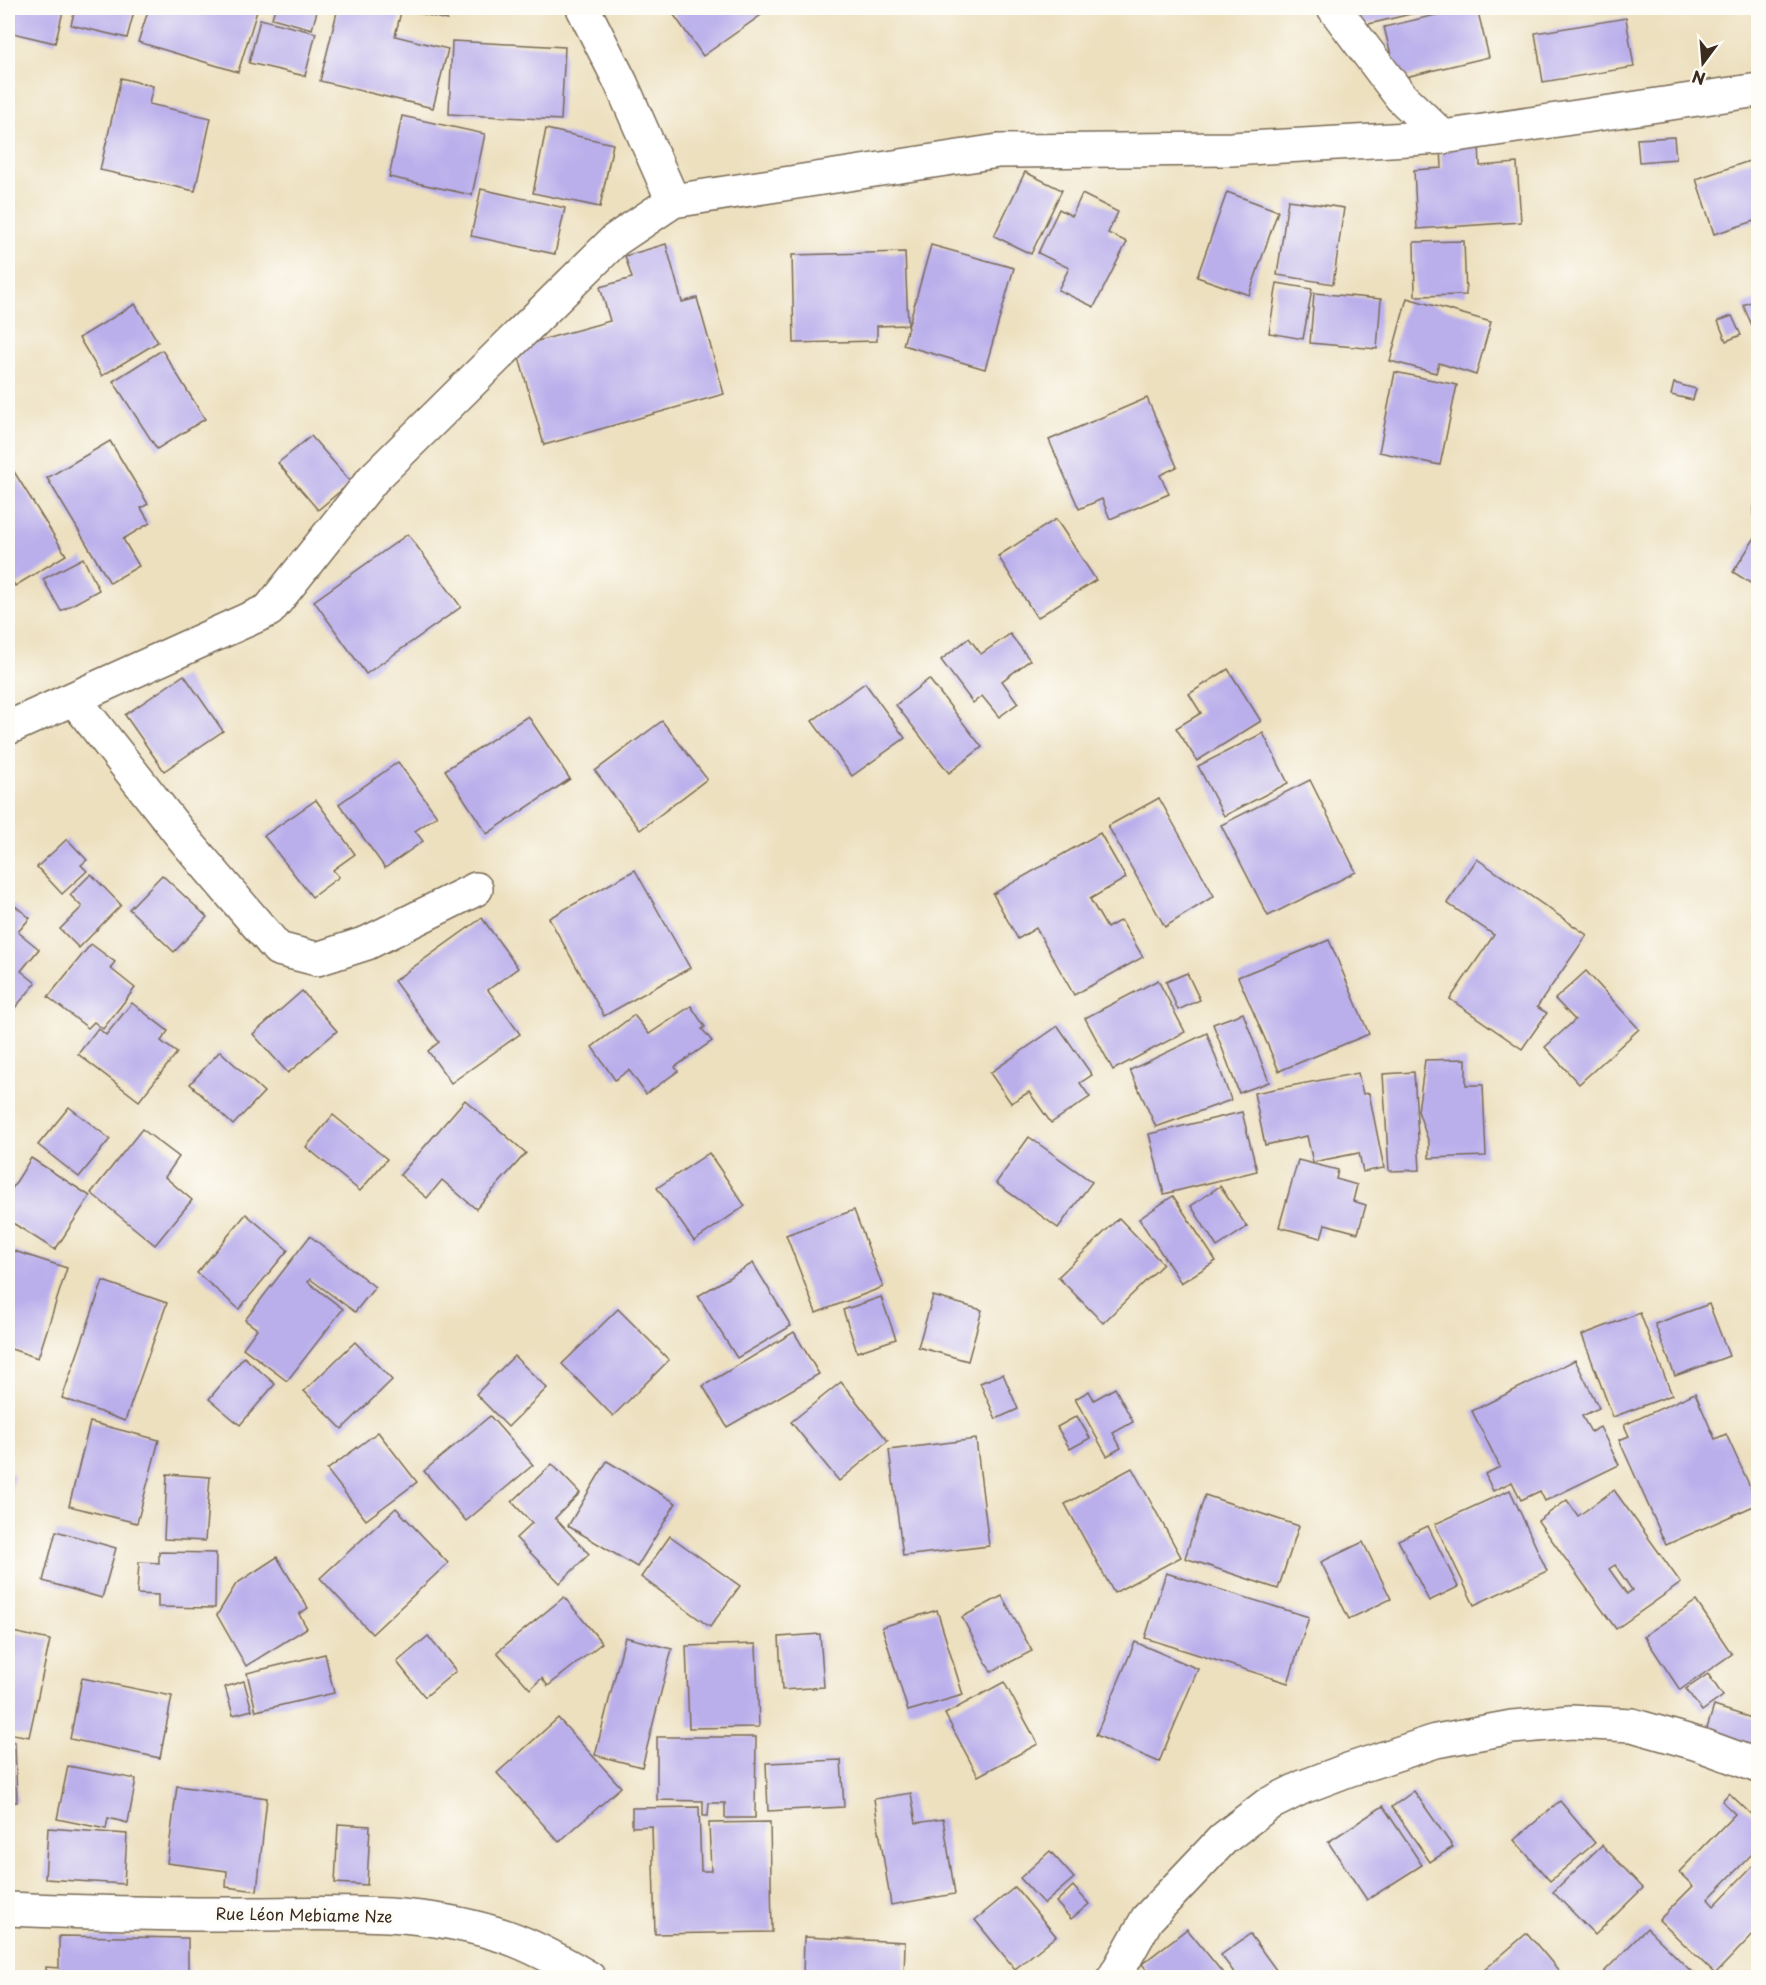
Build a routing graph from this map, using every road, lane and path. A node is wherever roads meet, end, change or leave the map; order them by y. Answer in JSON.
{"nodes":[{"id":1,"x":583,"y":8,"type":"edge"},
{"id":2,"x":1335,"y":8,"type":"edge"},
{"id":3,"x":1758,"y":90,"type":"edge"},
{"id":4,"x":1443,"y":137,"type":"junction"},
{"id":5,"x":673,"y":201,"type":"junction"},
{"id":6,"x":74,"y":699,"type":"junction"},
{"id":7,"x":8,"y":728,"type":"edge"},
{"id":8,"x":476,"y":889,"type":"dead end"},
{"id":9,"x":1758,"y":1766,"type":"edge"},
{"id":10,"x":8,"y":1909,"type":"edge"},
{"id":11,"x":589,"y":1977,"type":"edge"},
{"id":12,"x":1114,"y":1977,"type":"edge"}],
"edges":[{"from":1,"to":5,"type":"street"},
{"from":2,"to":4,"type":"street"},
{"from":3,"to":4,"type":"street"},
{"from":4,"to":5,"type":"street"},
{"from":5,"to":6,"type":"street"},
{"from":6,"to":7,"type":"street"},
{"from":6,"to":8,"type":"street"},
{"from":9,"to":12,"type":"street"},
{"from":10,"to":11,"type":"street","name":"Rue Léon Mebiame Nze"}]}
